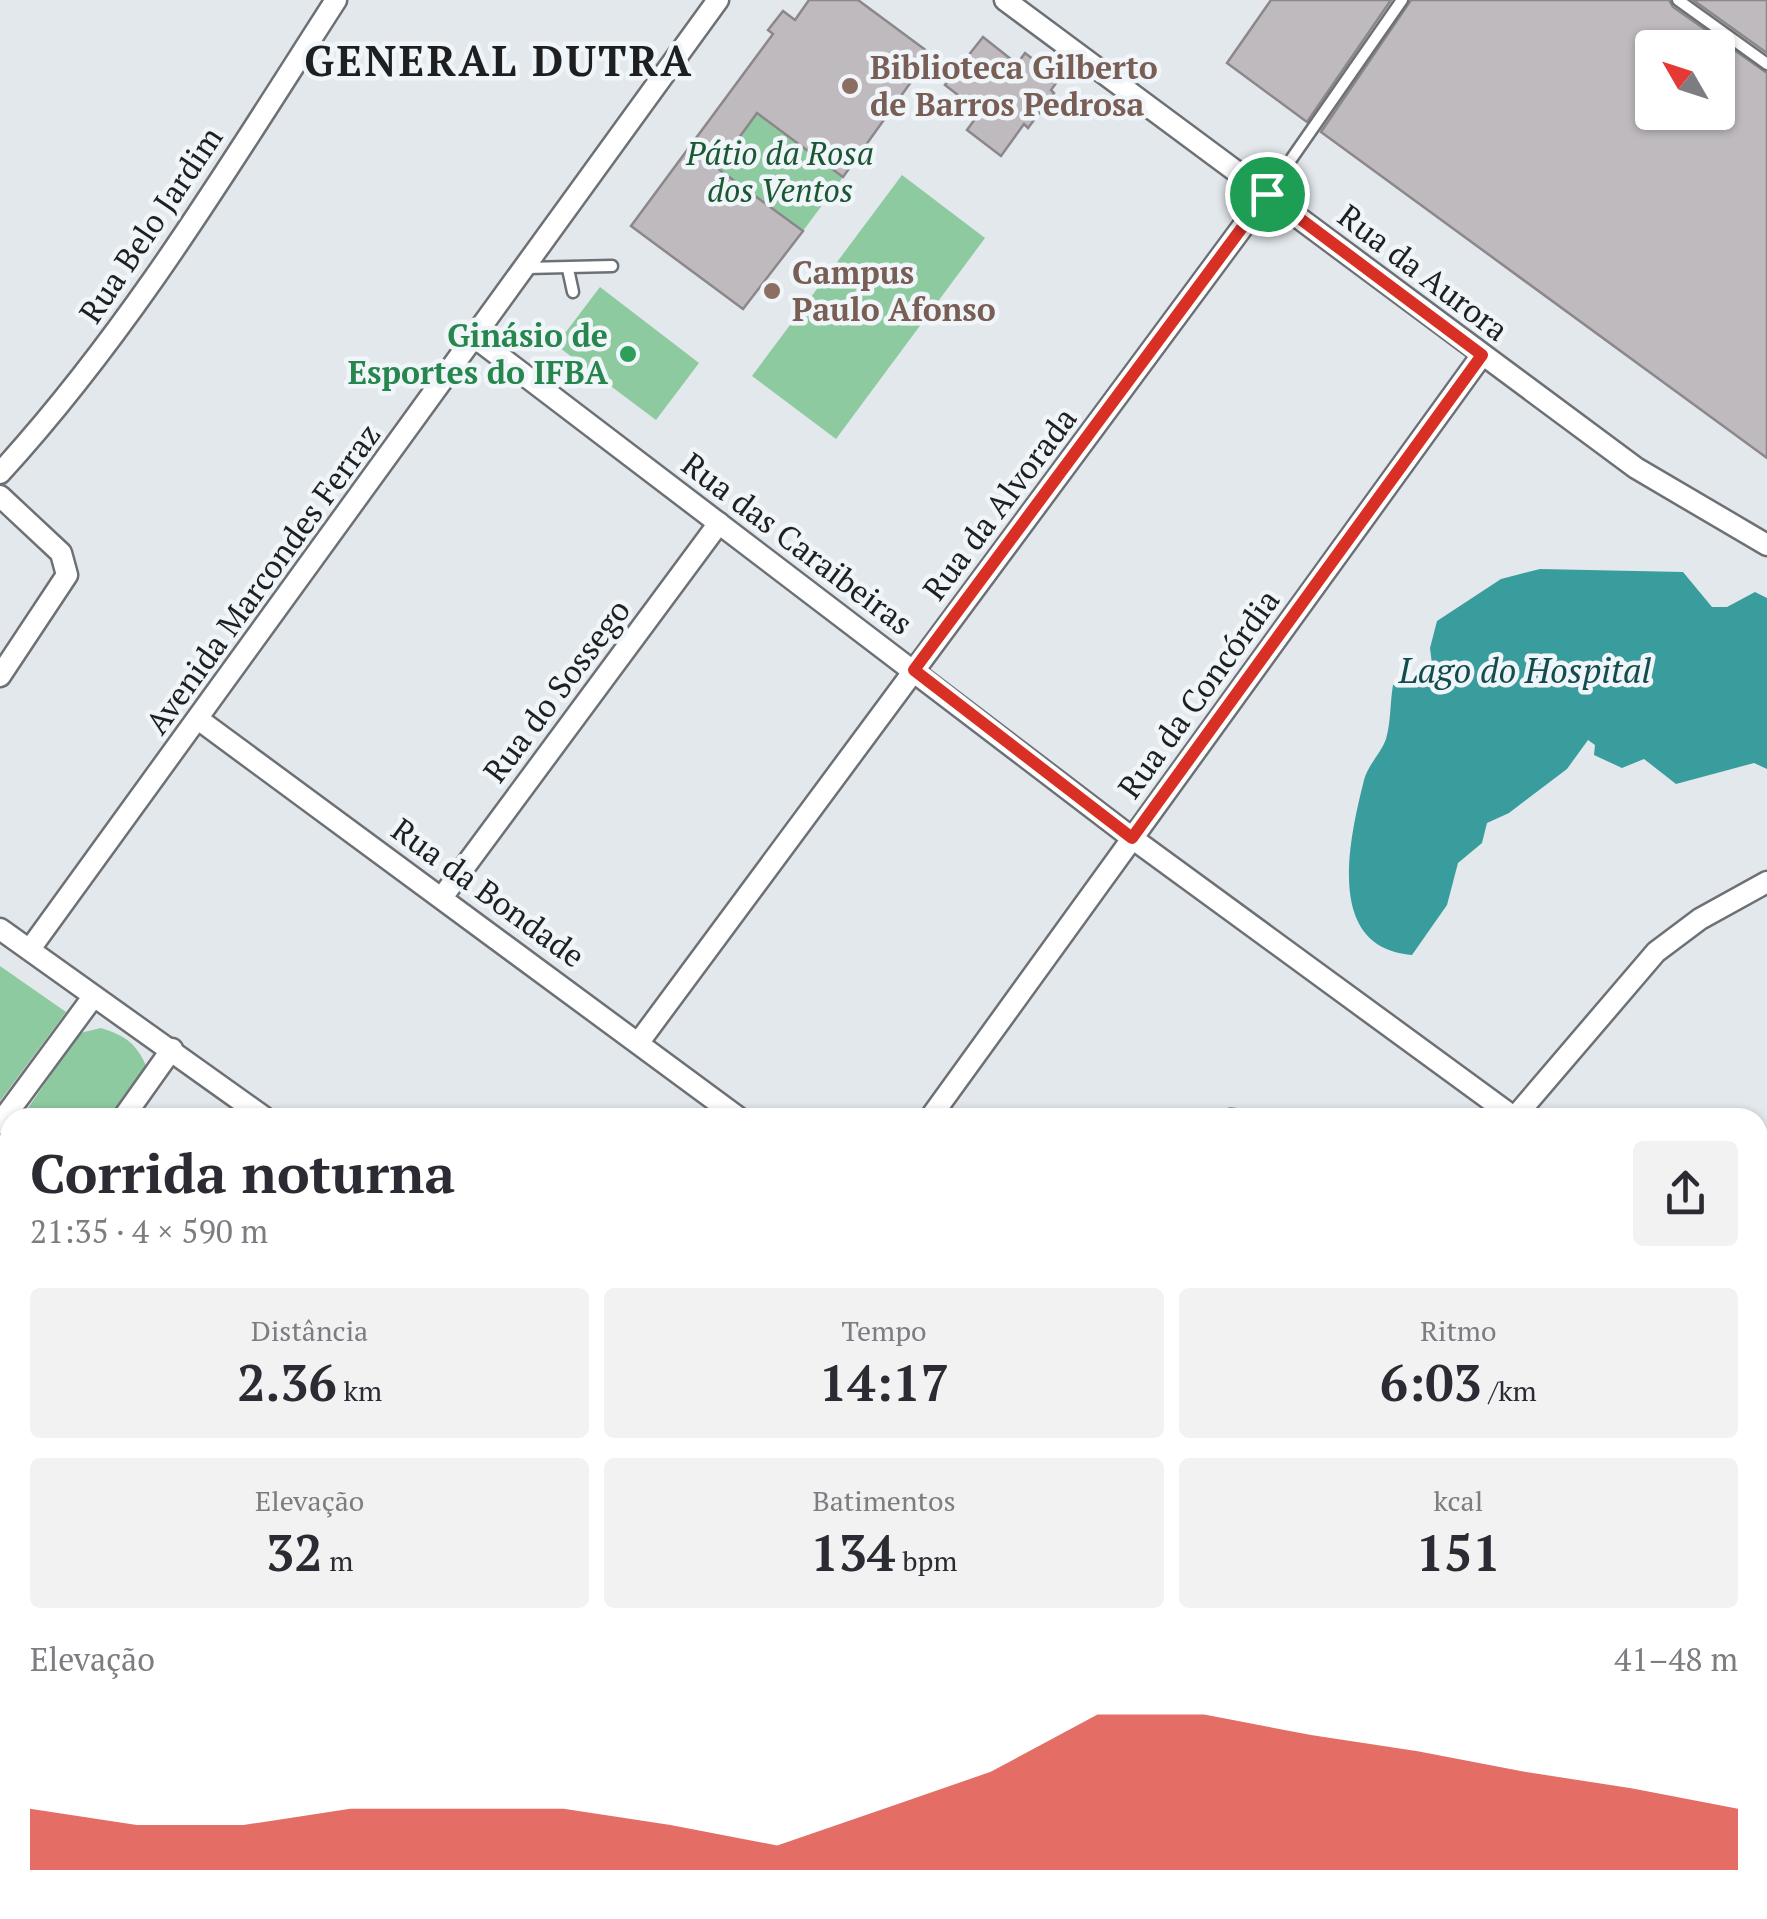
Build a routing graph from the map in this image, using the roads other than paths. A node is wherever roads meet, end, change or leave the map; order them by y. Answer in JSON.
{"nodes":[{"id":1,"x":336,"y":0,"type":"edge"},
{"id":2,"x":718,"y":0,"type":"edge"},
{"id":3,"x":1005,"y":0,"type":"edge"},
{"id":4,"x":1402,"y":0,"type":"edge"},
{"id":5,"x":1678,"y":0,"type":"edge"},
{"id":6,"x":1767,"y":64,"type":"edge"},
{"id":7,"x":1267,"y":194,"type":"junction"},
{"id":8,"x":612,"y":266,"type":"dead end"},
{"id":9,"x":526,"y":268,"type":"junction"},
{"id":10,"x":568,"y":269,"type":"junction"},
{"id":11,"x":573,"y":292,"type":"dead end"},
{"id":12,"x":476,"y":339,"type":"junction"},
{"id":13,"x":1482,"y":355,"type":"junction"},
{"id":14,"x":0,"y":473,"type":"edge"},
{"id":15,"x":0,"y":496,"type":"edge"},
{"id":16,"x":719,"y":523,"type":"junction"},
{"id":17,"x":1763,"y":540,"type":"edge"},
{"id":18,"x":914,"y":670,"type":"junction"},
{"id":19,"x":0,"y":676,"type":"edge"},
{"id":20,"x":198,"y":719,"type":"junction"},
{"id":21,"x":1132,"y":838,"type":"junction"},
{"id":22,"x":1767,"y":882,"type":"edge"},
{"id":23,"x":443,"y":896,"type":"junction"},
{"id":24,"x":0,"y":930,"type":"edge"},
{"id":25,"x":30,"y":949,"type":"junction"},
{"id":26,"x":93,"y":997,"type":"junction"},
{"id":27,"x":639,"y":1042,"type":"junction"},
{"id":28,"x":172,"y":1049,"type":"junction"},
{"id":29,"x":11,"y":1108,"type":"edge"},
{"id":30,"x":129,"y":1108,"type":"edge"},
{"id":31,"x":252,"y":1108,"type":"edge"},
{"id":32,"x":726,"y":1108,"type":"edge"},
{"id":33,"x":937,"y":1108,"type":"edge"},
{"id":34,"x":1503,"y":1108,"type":"edge"},
{"id":35,"x":1523,"y":1108,"type":"edge"}],
"edges":[{"from":1,"to":14,"type":"street","name":"Rua Belo Jardim"},
{"from":2,"to":9,"type":"street","name":"Avenida Marcondes Ferraz"},
{"from":3,"to":7,"type":"street","name":"Rua da Aurora"},
{"from":4,"to":7,"type":"lane"},
{"from":5,"to":6,"type":"lane"},
{"from":7,"to":13,"type":"street","name":"Rua da Aurora"},
{"from":7,"to":18,"type":"street","name":"Rua da Alvorada"},
{"from":8,"to":10,"type":"lane"},
{"from":9,"to":10,"type":"lane"},
{"from":9,"to":12,"type":"street","name":"Avenida Marcondes Ferraz"},
{"from":10,"to":11,"type":"lane"},
{"from":12,"to":16,"type":"street","name":"Rua das Caraibeiras"},
{"from":12,"to":20,"type":"street","name":"Avenida Marcondes Ferraz"},
{"from":13,"to":17,"type":"street","name":"Rua da Aurora"},
{"from":13,"to":21,"type":"street","name":"Rua da Concórdia"},
{"from":15,"to":19,"type":"street"},
{"from":16,"to":18,"type":"street","name":"Rua das Caraibeiras"},
{"from":16,"to":23,"type":"street","name":"Rua do Sossego"},
{"from":18,"to":21,"type":"street","name":"Rua das Caraibeiras"},
{"from":18,"to":27,"type":"street","name":"Rua da Alvorada"},
{"from":20,"to":23,"type":"street","name":"Rua da Bondade"},
{"from":20,"to":25,"type":"street","name":"Avenida Marcondes Ferraz"},
{"from":21,"to":33,"type":"street","name":"Rua da Concórdia"},
{"from":21,"to":34,"type":"street","name":"Rua das Caraibeiras"},
{"from":22,"to":35,"type":"street"},
{"from":23,"to":27,"type":"street","name":"Rua da Bondade"},
{"from":24,"to":25,"type":"street"},
{"from":25,"to":26,"type":"street"},
{"from":26,"to":28,"type":"street"},
{"from":26,"to":29,"type":"street"},
{"from":27,"to":32,"type":"street","name":"Rua da Bondade"},
{"from":28,"to":30,"type":"street"},
{"from":28,"to":31,"type":"street"}]}
